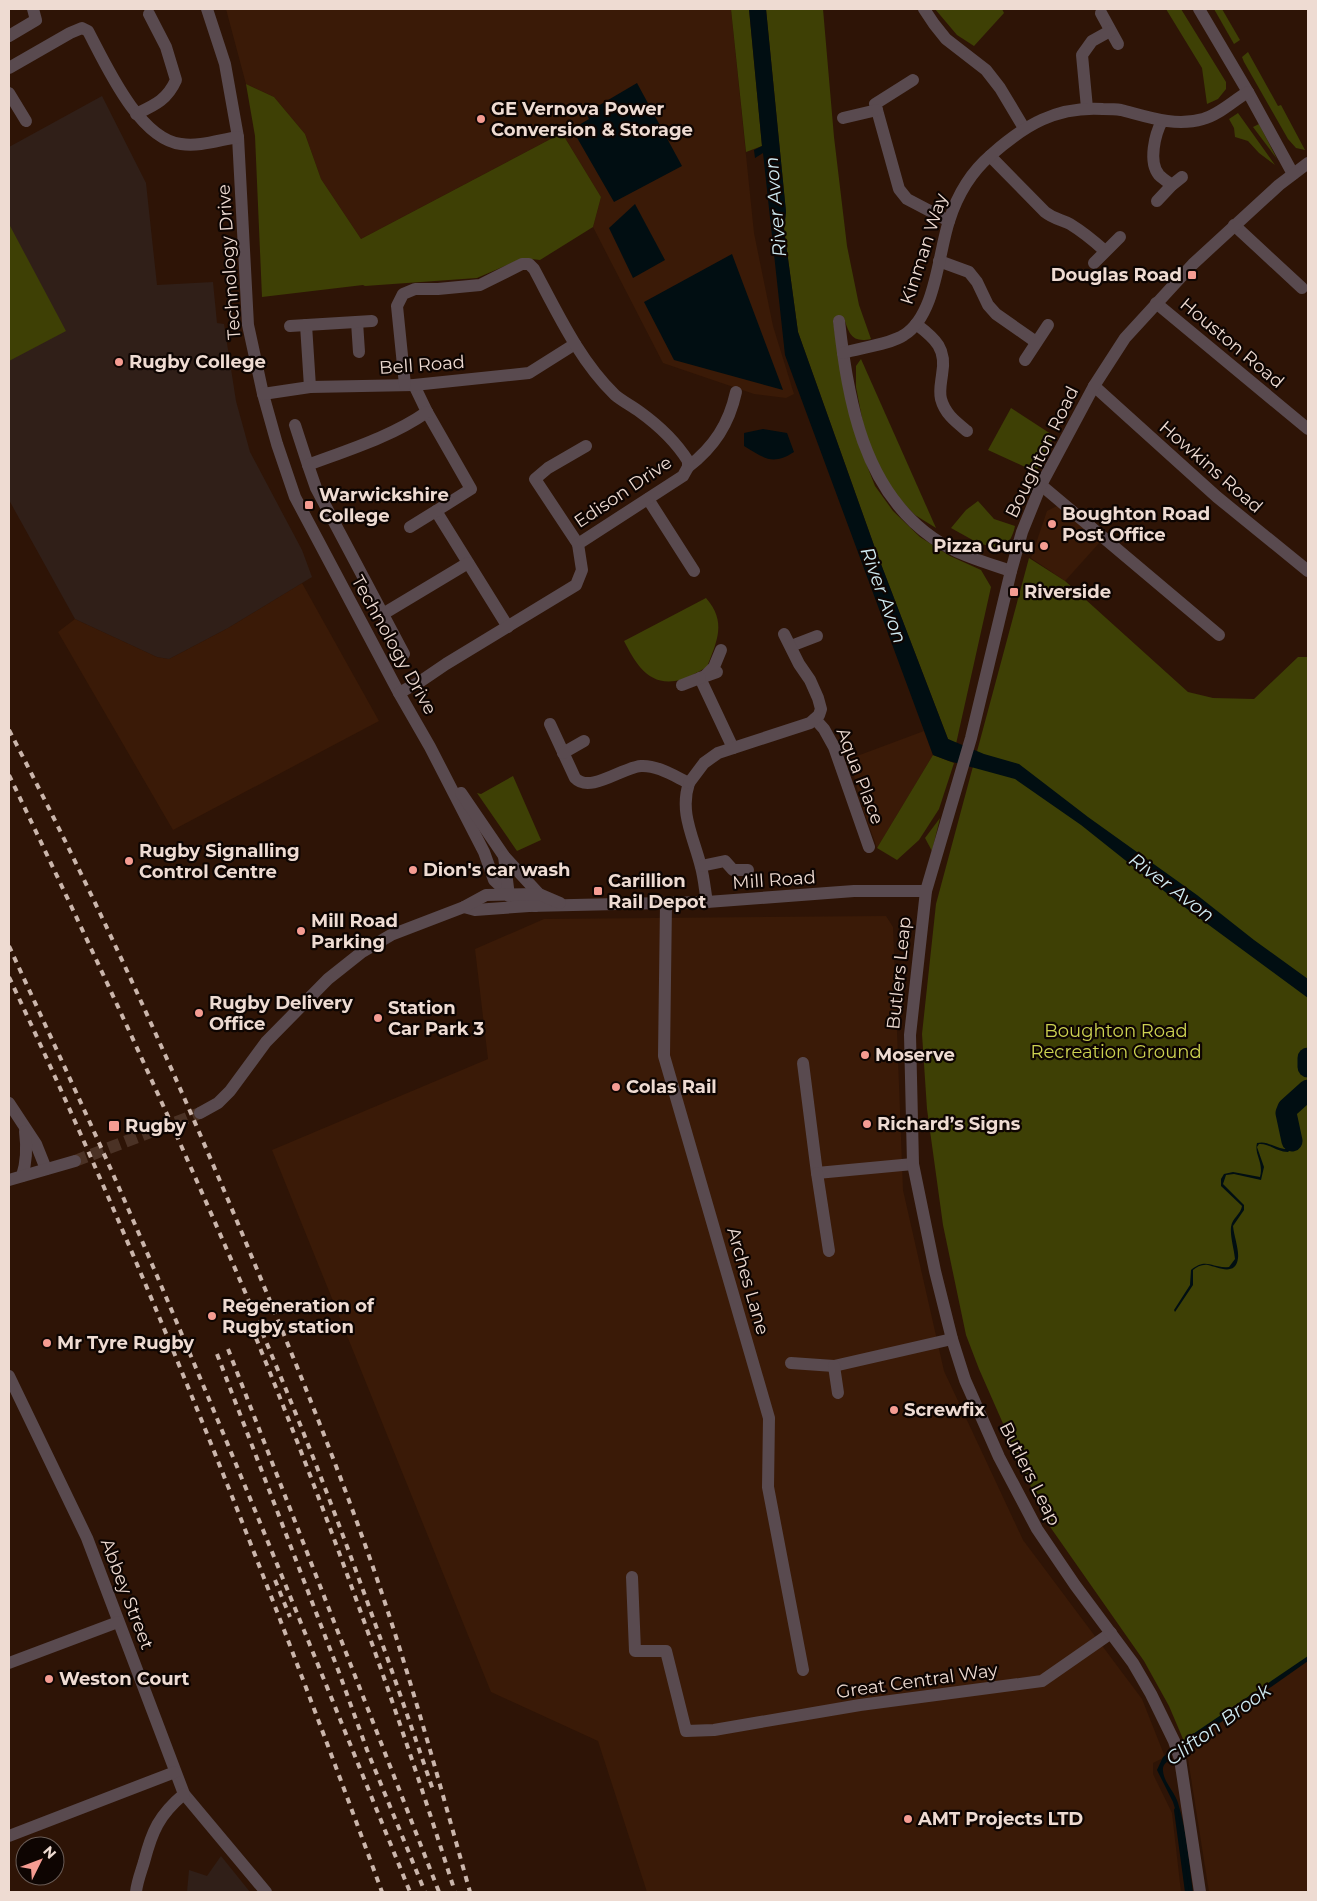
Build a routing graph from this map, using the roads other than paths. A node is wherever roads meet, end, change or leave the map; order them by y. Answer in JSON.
{"nodes":[{"id":1,"x":33,"y":9,"type":"edge"},
{"id":2,"x":207,"y":9,"type":"edge"},
{"id":3,"x":924,"y":9,"type":"edge"},
{"id":4,"x":1199,"y":9,"type":"edge"},
{"id":5,"x":1101,"y":13,"type":"dead end"},
{"id":6,"x":149,"y":14,"type":"dead end"},
{"id":7,"x":1110,"y":31,"type":"junction"},
{"id":8,"x":9,"y":36,"type":"edge"},
{"id":9,"x":1118,"y":44,"type":"dead end"},
{"id":10,"x":9,"y":68,"type":"edge"},
{"id":11,"x":913,"y":80,"type":"dead end"},
{"id":12,"x":1248,"y":92,"type":"junction"},
{"id":13,"x":9,"y":93,"type":"edge"},
{"id":14,"x":1087,"y":108,"type":"junction"},
{"id":15,"x":877,"y":110,"type":"junction"},
{"id":16,"x":136,"y":114,"type":"junction"},
{"id":17,"x":843,"y":118,"type":"dead end"},
{"id":18,"x":26,"y":121,"type":"dead end"},
{"id":19,"x":1162,"y":121,"type":"junction"},
{"id":20,"x":1024,"y":128,"type":"junction"},
{"id":21,"x":238,"y":137,"type":"junction"},
{"id":22,"x":990,"y":156,"type":"junction"},
{"id":23,"x":1308,"y":163,"type":"edge"},
{"id":24,"x":1293,"y":174,"type":"junction"},
{"id":25,"x":1182,"y":177,"type":"dead end"},
{"id":26,"x":1172,"y":185,"type":"junction"},
{"id":27,"x":1157,"y":201,"type":"dead end"},
{"id":28,"x":949,"y":221,"type":"junction"},
{"id":29,"x":1234,"y":225,"type":"junction"},
{"id":30,"x":1120,"y":237,"type":"dead end"},
{"id":31,"x":1105,"y":252,"type":"junction"},
{"id":32,"x":938,"y":261,"type":"junction"},
{"id":33,"x":1094,"y":263,"type":"dead end"},
{"id":34,"x":1302,"y":288,"type":"dead end"},
{"id":35,"x":1156,"y":303,"type":"junction"},
{"id":36,"x":372,"y":321,"type":"dead end"},
{"id":37,"x":839,"y":321,"type":"dead end"},
{"id":38,"x":357,"y":322,"type":"junction"},
{"id":39,"x":916,"y":324,"type":"junction"},
{"id":40,"x":306,"y":325,"type":"junction"},
{"id":41,"x":1048,"y":325,"type":"dead end"},
{"id":42,"x":290,"y":326,"type":"dead end"},
{"id":43,"x":1036,"y":342,"type":"junction"},
{"id":44,"x":575,"y":344,"type":"junction"},
{"id":45,"x":359,"y":352,"type":"dead end"},
{"id":46,"x":843,"y":352,"type":"junction"},
{"id":47,"x":1024,"y":360,"type":"dead end"},
{"id":48,"x":410,"y":385,"type":"junction"},
{"id":49,"x":1094,"y":386,"type":"junction"},
{"id":50,"x":310,"y":387,"type":"junction"},
{"id":51,"x":736,"y":392,"type":"dead end"},
{"id":52,"x":262,"y":394,"type":"junction"},
{"id":53,"x":427,"y":412,"type":"junction"},
{"id":54,"x":295,"y":425,"type":"dead end"},
{"id":55,"x":1308,"y":429,"type":"edge"},
{"id":56,"x":967,"y":432,"type":"dead end"},
{"id":57,"x":586,"y":446,"type":"dead end"},
{"id":58,"x":308,"y":465,"type":"junction"},
{"id":59,"x":688,"y":468,"type":"junction"},
{"id":60,"x":1042,"y":485,"type":"junction"},
{"id":61,"x":648,"y":498,"type":"junction"},
{"id":62,"x":436,"y":511,"type":"junction"},
{"id":63,"x":410,"y":527,"type":"dead end"},
{"id":64,"x":578,"y":544,"type":"junction"},
{"id":65,"x":468,"y":563,"type":"junction"},
{"id":66,"x":694,"y":570,"type":"dead end"},
{"id":67,"x":1011,"y":571,"type":"junction"},
{"id":68,"x":1308,"y":571,"type":"edge"},
{"id":69,"x":383,"y":614,"type":"junction"},
{"id":70,"x":508,"y":627,"type":"junction"},
{"id":71,"x":784,"y":634,"type":"dead end"},
{"id":72,"x":1219,"y":635,"type":"dead end"},
{"id":73,"x":817,"y":636,"type":"dead end"},
{"id":74,"x":791,"y":646,"type":"junction"},
{"id":75,"x":721,"y":650,"type":"dead end"},
{"id":76,"x":404,"y":654,"type":"dead end"},
{"id":77,"x":717,"y":672,"type":"dead end"},
{"id":78,"x":702,"y":678,"type":"junction"},
{"id":79,"x":682,"y":685,"type":"dead end"},
{"id":80,"x":398,"y":693,"type":"junction"},
{"id":81,"x":816,"y":719,"type":"junction"},
{"id":82,"x":550,"y":724,"type":"dead end"},
{"id":83,"x":584,"y":741,"type":"dead end"},
{"id":84,"x":430,"y":747,"type":"junction"},
{"id":85,"x":733,"y":748,"type":"junction"},
{"id":86,"x":563,"y":753,"type":"junction"},
{"id":87,"x":689,"y":783,"type":"junction"},
{"id":88,"x":869,"y":847,"type":"dead end"},
{"id":89,"x":502,"y":853,"type":"junction"},
{"id":90,"x":701,"y":866,"type":"junction"},
{"id":91,"x":748,"y":870,"type":"dead end"},
{"id":92,"x":494,"y":880,"type":"junction"},
{"id":93,"x":926,"y":891,"type":"junction"},
{"id":94,"x":509,"y":894,"type":"junction"},
{"id":95,"x":486,"y":895,"type":"junction"},
{"id":96,"x":537,"y":900,"type":"junction"},
{"id":97,"x":707,"y":902,"type":"junction"},
{"id":98,"x":666,"y":903,"type":"junction"},
{"id":99,"x":464,"y":907,"type":"junction"},
{"id":100,"x":505,"y":907,"type":"junction"},
{"id":101,"x":803,"y":1063,"type":"dead end"},
{"id":102,"x":9,"y":1103,"type":"edge"},
{"id":103,"x":200,"y":1113,"type":"tunnel mouth"},
{"id":104,"x":24,"y":1128,"type":"junction"},
{"id":105,"x":75,"y":1161,"type":"tunnel mouth"},
{"id":106,"x":913,"y":1164,"type":"junction"},
{"id":107,"x":46,"y":1169,"type":"junction"},
{"id":108,"x":817,"y":1173,"type":"junction"},
{"id":109,"x":27,"y":1175,"type":"junction"},
{"id":110,"x":9,"y":1180,"type":"edge"},
{"id":111,"x":829,"y":1251,"type":"dead end"},
{"id":112,"x":952,"y":1339,"type":"junction"},
{"id":113,"x":791,"y":1363,"type":"dead end"},
{"id":114,"x":834,"y":1366,"type":"junction"},
{"id":115,"x":9,"y":1376,"type":"edge"},
{"id":116,"x":838,"y":1393,"type":"dead end"},
{"id":117,"x":632,"y":1577,"type":"dead end"},
{"id":118,"x":118,"y":1622,"type":"junction"},
{"id":119,"x":1111,"y":1633,"type":"junction"},
{"id":120,"x":9,"y":1663,"type":"edge"},
{"id":121,"x":804,"y":1670,"type":"dead end"},
{"id":122,"x":175,"y":1772,"type":"junction"},
{"id":123,"x":184,"y":1794,"type":"junction"},
{"id":124,"x":9,"y":1836,"type":"edge"},
{"id":125,"x":136,"y":1892,"type":"edge"},
{"id":126,"x":266,"y":1892,"type":"edge"},
{"id":127,"x":1200,"y":1892,"type":"edge"}],
"edges":[{"from":1,"to":8,"type":"street"},
{"from":2,"to":21,"type":"street","name":"Technology Drive"},
{"from":3,"to":20,"type":"street"},
{"from":4,"to":12,"type":"street"},
{"from":5,"to":7,"type":"street"},
{"from":6,"to":16,"type":"street"},
{"from":7,"to":9,"type":"street"},
{"from":7,"to":14,"type":"street"},
{"from":10,"to":16,"type":"street"},
{"from":11,"to":15,"type":"street"},
{"from":12,"to":19,"type":"street","name":"Kinman Way"},
{"from":12,"to":24,"type":"street"},
{"from":13,"to":18,"type":"street"},
{"from":14,"to":19,"type":"street","name":"Kinman Way"},
{"from":14,"to":20,"type":"street","name":"Kinman Way"},
{"from":15,"to":17,"type":"street"},
{"from":15,"to":28,"type":"street"},
{"from":16,"to":21,"type":"street"},
{"from":19,"to":26,"type":"street"},
{"from":20,"to":22,"type":"street","name":"Kinman Way"},
{"from":21,"to":52,"type":"street","name":"Technology Drive"},
{"from":22,"to":28,"type":"street","name":"Kinman Way"},
{"from":22,"to":31,"type":"street"},
{"from":23,"to":24,"type":"street","name":"Boughton Road"},
{"from":24,"to":29,"type":"street","name":"Boughton Road"},
{"from":25,"to":26,"type":"street"},
{"from":26,"to":27,"type":"street"},
{"from":28,"to":32,"type":"street","name":"Kinman Way"},
{"from":29,"to":34,"type":"street"},
{"from":29,"to":35,"type":"street","name":"Boughton Road"},
{"from":30,"to":31,"type":"street"},
{"from":31,"to":33,"type":"street"},
{"from":32,"to":39,"type":"street","name":"Kinman Way"},
{"from":32,"to":43,"type":"street"},
{"from":35,"to":49,"type":"street","name":"Boughton Road"},
{"from":35,"to":55,"type":"street","name":"Houston Road"},
{"from":36,"to":38,"type":"street"},
{"from":37,"to":46,"type":"street"},
{"from":38,"to":40,"type":"street"},
{"from":38,"to":45,"type":"street"},
{"from":39,"to":46,"type":"street","name":"Kinman Way"},
{"from":39,"to":56,"type":"street"},
{"from":40,"to":42,"type":"street"},
{"from":40,"to":50,"type":"street"},
{"from":41,"to":43,"type":"street"},
{"from":43,"to":47,"type":"street"},
{"from":44,"to":48,"type":"street","name":"Bell Road"},
{"from":44,"to":48,"type":"street","name":"Edison Drive"},
{"from":44,"to":59,"type":"street","name":"Edison Drive"},
{"from":46,"to":67,"type":"street"},
{"from":48,"to":50,"type":"street","name":"Bell Road"},
{"from":48,"to":53,"type":"street"},
{"from":49,"to":60,"type":"street","name":"Boughton Road"},
{"from":49,"to":68,"type":"street","name":"Howkins Road"},
{"from":50,"to":52,"type":"street","name":"Bell Road"},
{"from":51,"to":59,"type":"street"},
{"from":52,"to":80,"type":"street","name":"Technology Drive"},
{"from":53,"to":58,"type":"street"},
{"from":53,"to":62,"type":"street"},
{"from":54,"to":58,"type":"street"},
{"from":57,"to":64,"type":"street"},
{"from":58,"to":69,"type":"street"},
{"from":59,"to":61,"type":"street","name":"Edison Drive"},
{"from":60,"to":67,"type":"street","name":"Boughton Road"},
{"from":60,"to":72,"type":"street"},
{"from":61,"to":64,"type":"street","name":"Edison Drive"},
{"from":61,"to":66,"type":"street"},
{"from":62,"to":63,"type":"street"},
{"from":62,"to":65,"type":"street"},
{"from":64,"to":70,"type":"street","name":"Edison Drive"},
{"from":65,"to":69,"type":"street"},
{"from":65,"to":70,"type":"street"},
{"from":67,"to":93,"type":"street","name":"Boughton Road"},
{"from":69,"to":76,"type":"street"},
{"from":70,"to":80,"type":"street","name":"Edison Drive"},
{"from":71,"to":74,"type":"street","name":"Aqua Place"},
{"from":73,"to":74,"type":"street"},
{"from":74,"to":81,"type":"street","name":"Aqua Place"},
{"from":75,"to":78,"type":"street"},
{"from":77,"to":78,"type":"street"},
{"from":78,"to":79,"type":"street"},
{"from":78,"to":85,"type":"street"},
{"from":80,"to":84,"type":"street","name":"Technology Drive"},
{"from":81,"to":85,"type":"street","name":"Aqua Place"},
{"from":81,"to":88,"type":"street","name":"Aqua Place"},
{"from":82,"to":86,"type":"street"},
{"from":83,"to":86,"type":"street"},
{"from":84,"to":89,"type":"street","name":"Technology Drive"},
{"from":84,"to":92,"type":"street","name":"Technology Drive"},
{"from":85,"to":87,"type":"street","name":"Aqua Place"},
{"from":86,"to":87,"type":"street"},
{"from":87,"to":90,"type":"street","name":"Aqua Place"},
{"from":89,"to":94,"type":"street"},
{"from":89,"to":96,"type":"street","name":"Technology Drive"},
{"from":90,"to":91,"type":"street","name":"Mill Road"},
{"from":90,"to":97,"type":"street","name":"Aqua Place"},
{"from":92,"to":94,"type":"street"},
{"from":92,"to":95,"type":"street"},
{"from":93,"to":97,"type":"street","name":"Mill Road"},
{"from":93,"to":106,"type":"street","name":"Butlers Leap"},
{"from":94,"to":95,"type":"street"},
{"from":94,"to":96,"type":"street"},
{"from":94,"to":100,"type":"street"},
{"from":95,"to":99,"type":"street"},
{"from":96,"to":98,"type":"street","name":"Mill Road"},
{"from":96,"to":100,"type":"street"},
{"from":97,"to":98,"type":"street","name":"Mill Road"},
{"from":98,"to":121,"type":"street","name":"Arches Lane"},
{"from":99,"to":100,"type":"street"},
{"from":99,"to":103,"type":"street"},
{"from":101,"to":108,"type":"street"},
{"from":102,"to":104,"type":"street"},
{"from":104,"to":107,"type":"street"},
{"from":104,"to":109,"type":"street"},
{"from":105,"to":107,"type":"street"},
{"from":106,"to":108,"type":"street"},
{"from":106,"to":112,"type":"street","name":"Butlers Leap"},
{"from":107,"to":109,"type":"street"},
{"from":108,"to":111,"type":"street"},
{"from":109,"to":110,"type":"street"},
{"from":112,"to":114,"type":"street"},
{"from":112,"to":119,"type":"street","name":"Butlers Leap"},
{"from":113,"to":114,"type":"street"},
{"from":114,"to":116,"type":"street"},
{"from":115,"to":118,"type":"street","name":"Abbey Street"},
{"from":117,"to":119,"type":"street","name":"Great Central Way"},
{"from":118,"to":120,"type":"street"},
{"from":118,"to":122,"type":"street","name":"Abbey Street"},
{"from":119,"to":127,"type":"street","name":"Butlers Leap"},
{"from":122,"to":123,"type":"street","name":"Abbey Street"},
{"from":122,"to":124,"type":"street"},
{"from":123,"to":125,"type":"street"},
{"from":123,"to":126,"type":"street","name":"Abbey Street"}]}
